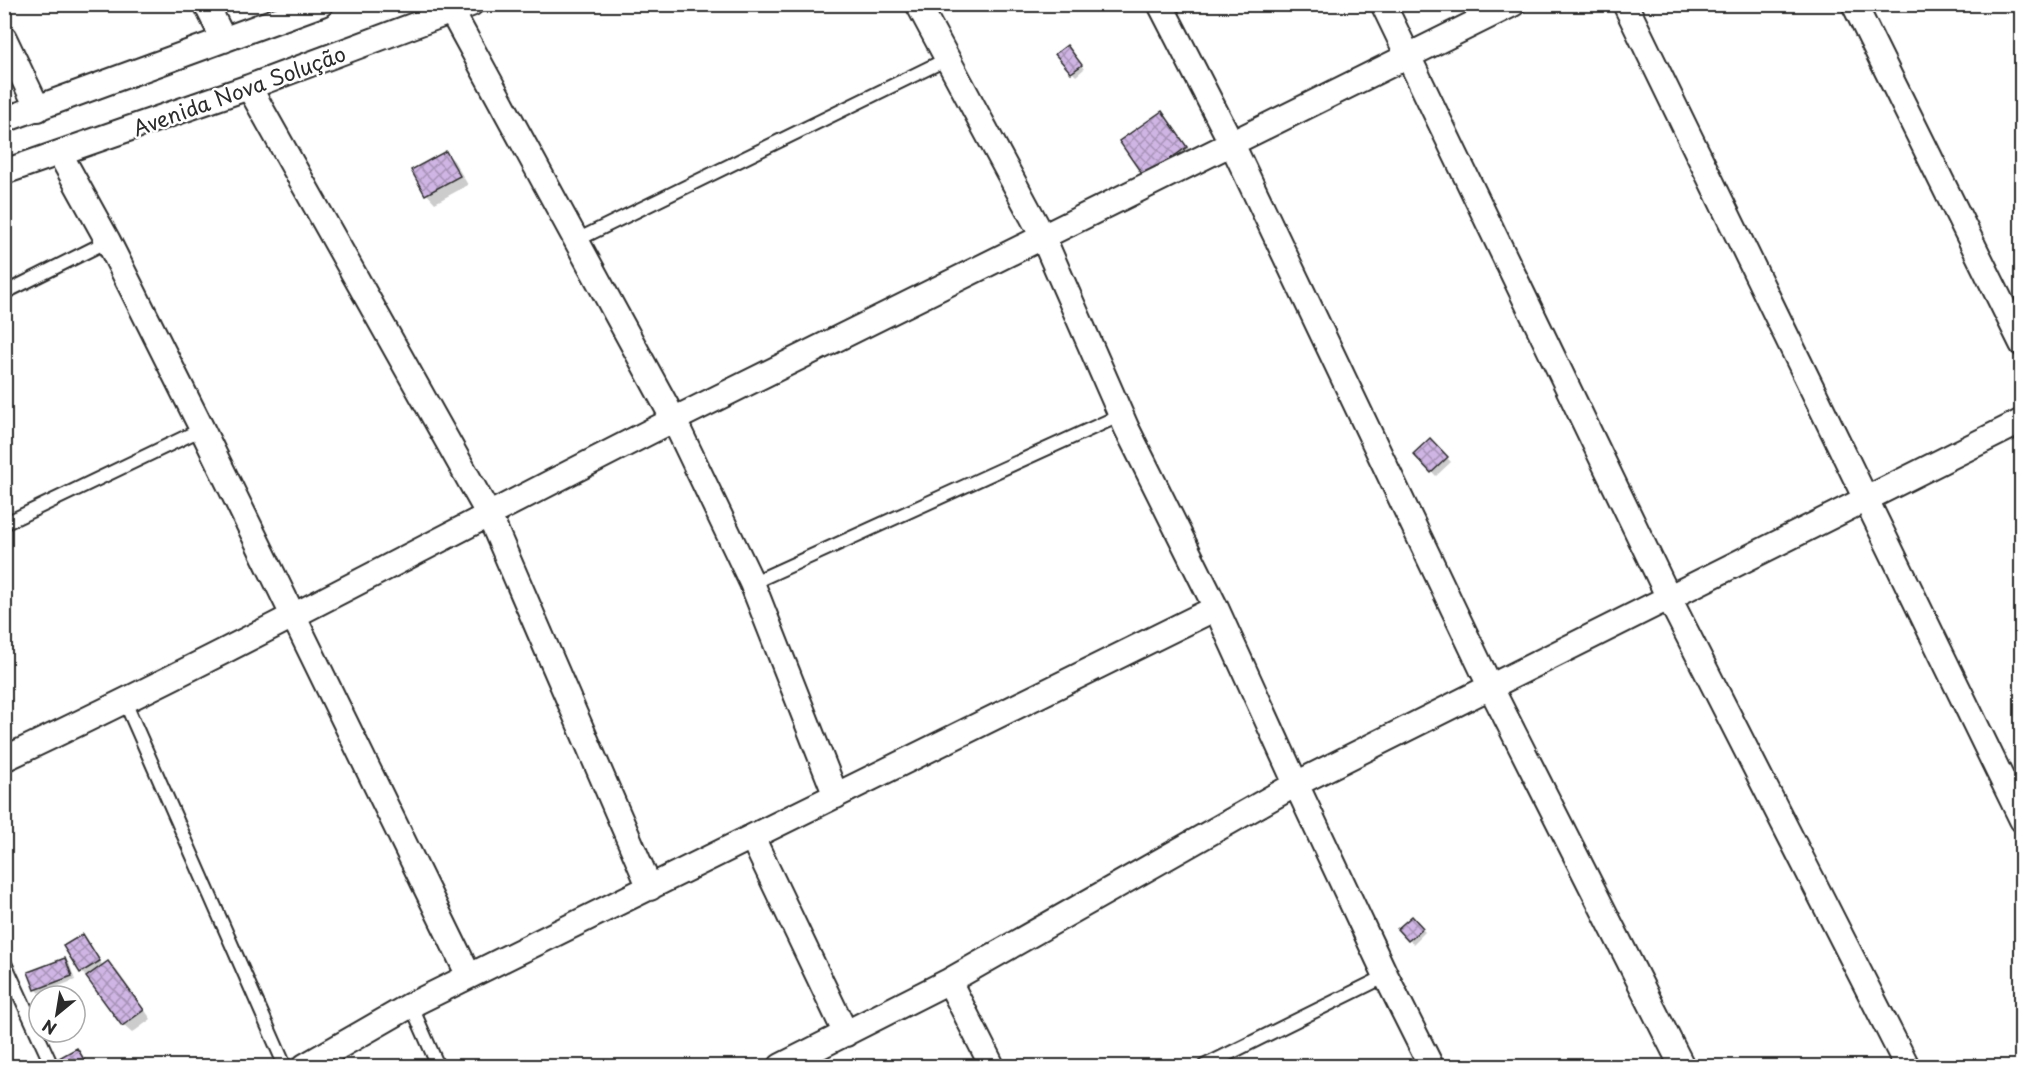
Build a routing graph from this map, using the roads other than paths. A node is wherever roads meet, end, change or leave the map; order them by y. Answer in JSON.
{"nodes":[{"id":1,"x":206,"y":4,"type":"edge"},
{"id":2,"x":321,"y":4,"type":"edge"},
{"id":3,"x":918,"y":4,"type":"edge"},
{"id":4,"x":1160,"y":4,"type":"edge"},
{"id":5,"x":1383,"y":4,"type":"edge"},
{"id":6,"x":1514,"y":4,"type":"edge"},
{"id":7,"x":1625,"y":4,"type":"edge"},
{"id":8,"x":1854,"y":4,"type":"edge"},
{"id":9,"x":462,"y":8,"type":"edge"},
{"id":10,"x":4,"y":38,"type":"edge"},
{"id":11,"x":224,"y":40,"type":"junction"},
{"id":12,"x":1408,"y":56,"type":"junction"},
{"id":13,"x":947,"y":59,"type":"junction"},
{"id":14,"x":249,"y":87,"type":"junction"},
{"id":15,"x":38,"y":109,"type":"junction"},
{"id":16,"x":4,"y":120,"type":"edge"},
{"id":17,"x":1232,"y":142,"type":"junction"},
{"id":18,"x":60,"y":154,"type":"junction"},
{"id":19,"x":4,"y":172,"type":"edge"},
{"id":20,"x":1042,"y":235,"type":"junction"},
{"id":21,"x":577,"y":240,"type":"junction"},
{"id":22,"x":108,"y":241,"type":"junction"},
{"id":23,"x":4,"y":293,"type":"edge"},
{"id":24,"x":2022,"y":344,"type":"edge"},
{"id":25,"x":1121,"y":415,"type":"junction"},
{"id":26,"x":674,"y":420,"type":"junction"},
{"id":27,"x":2022,"y":421,"type":"edge"},
{"id":28,"x":202,"y":429,"type":"junction"},
{"id":29,"x":1867,"y":499,"type":"junction"},
{"id":30,"x":489,"y":515,"type":"junction"},
{"id":31,"x":4,"y":524,"type":"edge"},
{"id":32,"x":752,"y":583,"type":"junction"},
{"id":33,"x":1669,"y":598,"type":"junction"},
{"id":34,"x":1216,"y":608,"type":"junction"},
{"id":35,"x":294,"y":616,"type":"junction"},
{"id":36,"x":1490,"y":686,"type":"junction"},
{"id":37,"x":125,"y":702,"type":"junction"},
{"id":38,"x":4,"y":759,"type":"edge"},
{"id":39,"x":1296,"y":784,"type":"junction"},
{"id":40,"x":836,"y":796,"type":"junction"},
{"id":41,"x":2022,"y":820,"type":"edge"},
{"id":42,"x":752,"y":837,"type":"junction"},
{"id":43,"x":650,"y":888,"type":"junction"},
{"id":44,"x":4,"y":961,"type":"edge"},
{"id":45,"x":469,"y":976,"type":"junction"},
{"id":46,"x":1386,"y":976,"type":"junction"},
{"id":47,"x":949,"y":981,"type":"junction"},
{"id":48,"x":411,"y":1005,"type":"junction"},
{"id":49,"x":846,"y":1034,"type":"junction"},
{"id":50,"x":52,"y":1066,"type":"edge"},
{"id":51,"x":285,"y":1066,"type":"edge"},
{"id":52,"x":304,"y":1066,"type":"edge"},
{"id":53,"x":438,"y":1066,"type":"edge"},
{"id":54,"x":781,"y":1066,"type":"edge"},
{"id":55,"x":992,"y":1066,"type":"edge"},
{"id":56,"x":1204,"y":1066,"type":"edge"},
{"id":57,"x":1431,"y":1066,"type":"edge"},
{"id":58,"x":1683,"y":1066,"type":"edge"},
{"id":59,"x":1907,"y":1066,"type":"edge"}],
"edges":[{"from":1,"to":11,"type":"street"},
{"from":2,"to":11,"type":"street"},
{"from":3,"to":13,"type":"street"},
{"from":4,"to":17,"type":"street"},
{"from":5,"to":12,"type":"street"},
{"from":6,"to":12,"type":"street"},
{"from":7,"to":29,"type":"street"},
{"from":8,"to":24,"type":"street"},
{"from":9,"to":14,"type":"street","name":"Avenida Nova Solução"},
{"from":9,"to":21,"type":"street"},
{"from":10,"to":15,"type":"street"},
{"from":11,"to":15,"type":"street"},
{"from":12,"to":17,"type":"street"},
{"from":12,"to":33,"type":"street"},
{"from":13,"to":20,"type":"street"},
{"from":13,"to":21,"type":"lane"},
{"from":14,"to":18,"type":"street","name":"Avenida Nova Solução"},
{"from":14,"to":30,"type":"street"},
{"from":15,"to":16,"type":"street"},
{"from":17,"to":20,"type":"street"},
{"from":17,"to":36,"type":"street"},
{"from":18,"to":19,"type":"street","name":"Avenida Nova Solução"},
{"from":18,"to":22,"type":"street"},
{"from":20,"to":25,"type":"street"},
{"from":20,"to":26,"type":"street"},
{"from":21,"to":26,"type":"street"},
{"from":22,"to":23,"type":"lane"},
{"from":22,"to":28,"type":"street"},
{"from":25,"to":32,"type":"lane"},
{"from":25,"to":34,"type":"street"},
{"from":26,"to":30,"type":"street"},
{"from":26,"to":32,"type":"street"},
{"from":27,"to":29,"type":"street"},
{"from":28,"to":31,"type":"lane"},
{"from":28,"to":35,"type":"street"},
{"from":29,"to":33,"type":"street"},
{"from":29,"to":41,"type":"street"},
{"from":30,"to":35,"type":"street"},
{"from":30,"to":43,"type":"street"},
{"from":32,"to":40,"type":"street"},
{"from":33,"to":36,"type":"street"},
{"from":33,"to":59,"type":"street"},
{"from":34,"to":39,"type":"street"},
{"from":34,"to":40,"type":"street"},
{"from":35,"to":37,"type":"street"},
{"from":35,"to":45,"type":"street"},
{"from":36,"to":39,"type":"street"},
{"from":36,"to":58,"type":"street"},
{"from":37,"to":38,"type":"street"},
{"from":37,"to":51,"type":"lane"},
{"from":39,"to":46,"type":"street"},
{"from":39,"to":47,"type":"street"},
{"from":40,"to":42,"type":"street"},
{"from":42,"to":43,"type":"street"},
{"from":42,"to":49,"type":"street"},
{"from":43,"to":45,"type":"street"},
{"from":44,"to":50,"type":"lane"},
{"from":45,"to":48,"type":"street"},
{"from":46,"to":56,"type":"lane"},
{"from":46,"to":57,"type":"street"},
{"from":47,"to":49,"type":"street"},
{"from":47,"to":55,"type":"street"},
{"from":48,"to":52,"type":"street"},
{"from":48,"to":53,"type":"lane"},
{"from":49,"to":54,"type":"street"}]}
